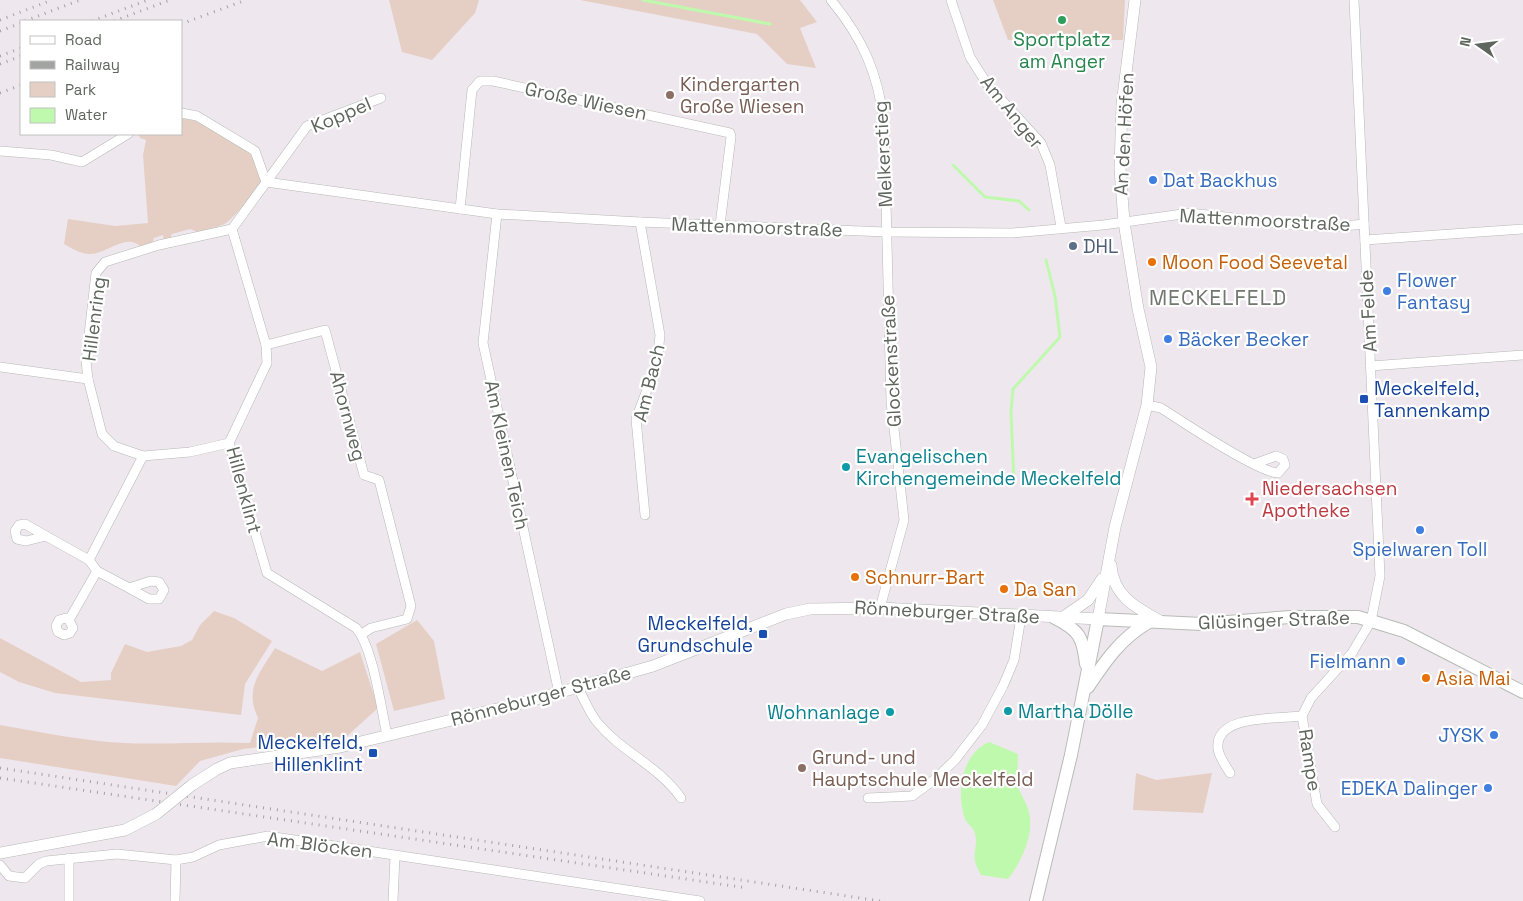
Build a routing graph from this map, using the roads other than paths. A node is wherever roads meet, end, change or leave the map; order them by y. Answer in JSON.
{"nodes":[{"id":1,"x":831,"y":0,"type":"edge"},
{"id":2,"x":951,"y":0,"type":"edge"},
{"id":3,"x":1135,"y":0,"type":"edge"},
{"id":4,"x":1354,"y":0,"type":"edge"},
{"id":5,"x":381,"y":98,"type":"dead end"},
{"id":6,"x":182,"y":113,"type":"edge"},
{"id":7,"x":126,"y":135,"type":"edge"},
{"id":8,"x":0,"y":151,"type":"edge"},
{"id":9,"x":266,"y":182,"type":"junction"},
{"id":10,"x":460,"y":209,"type":"junction"},
{"id":11,"x":497,"y":214,"type":"junction"},
{"id":12,"x":640,"y":222,"type":"junction"},
{"id":13,"x":1124,"y":222,"type":"junction"},
{"id":14,"x":1364,"y":224,"type":"junction"},
{"id":15,"x":720,"y":225,"type":"junction"},
{"id":16,"x":1061,"y":228,"type":"junction"},
{"id":17,"x":1523,"y":229,"type":"edge"},
{"id":18,"x":232,"y":230,"type":"junction"},
{"id":19,"x":886,"y":232,"type":"junction"},
{"id":20,"x":1364,"y":240,"type":"junction"},
{"id":21,"x":266,"y":345,"type":"junction"},
{"id":22,"x":1523,"y":355,"type":"edge"},
{"id":23,"x":1370,"y":366,"type":"junction"},
{"id":24,"x":0,"y":367,"type":"edge"},
{"id":25,"x":88,"y":379,"type":"junction"},
{"id":26,"x":1147,"y":405,"type":"junction"},
{"id":27,"x":228,"y":443,"type":"junction"},
{"id":28,"x":143,"y":456,"type":"junction"},
{"id":29,"x":1254,"y":464,"type":"dead end"},
{"id":30,"x":645,"y":515,"type":"dead end"},
{"id":31,"x":46,"y":536,"type":"dead end"},
{"id":32,"x":1110,"y":551,"type":"junction"},
{"id":33,"x":89,"y":560,"type":"junction"},
{"id":34,"x":1108,"y":566,"type":"junction"},
{"id":35,"x":97,"y":571,"type":"junction"},
{"id":36,"x":128,"y":588,"type":"dead end"},
{"id":37,"x":880,"y":608,"type":"junction"},
{"id":38,"x":1021,"y":617,"type":"junction"},
{"id":39,"x":1059,"y":618,"type":"junction"},
{"id":40,"x":1098,"y":619,"type":"junction"},
{"id":41,"x":69,"y":620,"type":"dead end"},
{"id":42,"x":1372,"y":621,"type":"junction"},
{"id":43,"x":1150,"y":622,"type":"junction"},
{"id":44,"x":1163,"y":622,"type":"junction"},
{"id":45,"x":362,"y":634,"type":"junction"},
{"id":46,"x":1087,"y":677,"type":"junction"},
{"id":47,"x":578,"y":688,"type":"junction"},
{"id":48,"x":1523,"y":692,"type":"edge"},
{"id":49,"x":559,"y":693,"type":"junction"},
{"id":50,"x":1084,"y":693,"type":"junction"},
{"id":51,"x":1302,"y":716,"type":"junction"},
{"id":52,"x":387,"y":735,"type":"junction"},
{"id":53,"x":1230,"y":773,"type":"dead end"},
{"id":54,"x":681,"y":798,"type":"dead end"},
{"id":55,"x":868,"y":798,"type":"dead end"},
{"id":56,"x":1335,"y":827,"type":"dead end"},
{"id":57,"x":0,"y":853,"type":"edge"},
{"id":58,"x":396,"y":856,"type":"junction"},
{"id":59,"x":69,"y":858,"type":"junction"},
{"id":60,"x":176,"y":860,"type":"junction"},
{"id":61,"x":0,"y":865,"type":"edge"},
{"id":62,"x":69,"y":901,"type":"edge"},
{"id":63,"x":176,"y":901,"type":"edge"},
{"id":64,"x":393,"y":901,"type":"edge"},
{"id":65,"x":700,"y":901,"type":"edge"},
{"id":66,"x":1036,"y":901,"type":"edge"}],
"edges":[{"from":1,"to":19,"type":"street","name":"Melkerstieg"},
{"from":2,"to":16,"type":"street","name":"Am Anger"},
{"from":3,"to":13,"type":"street","name":"An den Höfen"},
{"from":4,"to":14,"type":"street","name":"Am Felde"},
{"from":5,"to":9,"type":"street","name":"Koppel"},
{"from":6,"to":9,"type":"street"},
{"from":7,"to":8,"type":"street"},
{"from":9,"to":10,"type":"street","name":"Mattenmoorstraße"},
{"from":9,"to":18,"type":"street"},
{"from":10,"to":11,"type":"street","name":"Mattenmoorstraße"},
{"from":10,"to":15,"type":"street","name":"Große Wiesen"},
{"from":11,"to":12,"type":"street","name":"Mattenmoorstraße"},
{"from":11,"to":49,"type":"street","name":"Am Kleinen Teich"},
{"from":12,"to":15,"type":"street","name":"Mattenmoorstraße"},
{"from":12,"to":30,"type":"street","name":"Am Bach"},
{"from":13,"to":14,"type":"street","name":"Mattenmoorstraße"},
{"from":13,"to":16,"type":"street","name":"Mattenmoorstraße"},
{"from":13,"to":26,"type":"street","name":"An den Höfen"},
{"from":14,"to":20,"type":"street","name":"Am Felde"},
{"from":15,"to":19,"type":"street","name":"Mattenmoorstraße"},
{"from":16,"to":19,"type":"street","name":"Mattenmoorstraße"},
{"from":17,"to":20,"type":"street"},
{"from":18,"to":21,"type":"street","name":"Hillenklint"},
{"from":18,"to":25,"type":"street","name":"Hillenring"},
{"from":19,"to":37,"type":"street","name":"Glockenstraße"},
{"from":20,"to":23,"type":"street","name":"Am Felde"},
{"from":21,"to":27,"type":"street","name":"Hillenklint"},
{"from":21,"to":45,"type":"street","name":"Ahornweg"},
{"from":22,"to":23,"type":"street"},
{"from":23,"to":42,"type":"street","name":"Am Felde"},
{"from":24,"to":25,"type":"street"},
{"from":25,"to":28,"type":"street","name":"Hillenring"},
{"from":26,"to":29,"type":"street"},
{"from":26,"to":32,"type":"street","name":"An den Höfen"},
{"from":27,"to":28,"type":"street","name":"Hillenring"},
{"from":27,"to":45,"type":"street","name":"Hillenklint"},
{"from":28,"to":33,"type":"street"},
{"from":31,"to":33,"type":"street"},
{"from":32,"to":34,"type":"street","name":"An den Höfen"},
{"from":32,"to":44,"type":"street"},
{"from":33,"to":35,"type":"street"},
{"from":34,"to":39,"type":"street"},
{"from":34,"to":40,"type":"street","name":"An den Höfen"},
{"from":35,"to":36,"type":"street"},
{"from":35,"to":41,"type":"street"},
{"from":37,"to":38,"type":"street","name":"Rönneburger Straße"},
{"from":37,"to":47,"type":"street","name":"Rönneburger Straße"},
{"from":38,"to":39,"type":"street","name":"Rönneburger Straße"},
{"from":38,"to":55,"type":"street"},
{"from":39,"to":40,"type":"street","name":"Rönneburger Straße"},
{"from":39,"to":46,"type":"main road"},
{"from":40,"to":43,"type":"main road","name":"Glüsinger Straße"},
{"from":40,"to":46,"type":"main road"},
{"from":42,"to":44,"type":"main road","name":"Glüsinger Straße"},
{"from":42,"to":48,"type":"main road","name":"Glüsinger Straße"},
{"from":42,"to":51,"type":"street","name":"Rampe"},
{"from":43,"to":44,"type":"main road","name":"Glüsinger Straße"},
{"from":43,"to":50,"type":"main road"},
{"from":45,"to":52,"type":"street"},
{"from":46,"to":50,"type":"main road"},
{"from":47,"to":49,"type":"street","name":"Rönneburger Straße"},
{"from":47,"to":54,"type":"street"},
{"from":49,"to":52,"type":"street","name":"Rönneburger Straße"},
{"from":50,"to":66,"type":"main road"},
{"from":51,"to":53,"type":"street"},
{"from":51,"to":56,"type":"street","name":"Rampe"},
{"from":52,"to":57,"type":"street","name":"Rönneburger Straße","bridge":true},
{"from":58,"to":60,"type":"street","name":"Am Blöcken"},
{"from":58,"to":64,"type":"street","name":"Am Blöcken"},
{"from":58,"to":65,"type":"street","name":"Am Blöcken"},
{"from":59,"to":60,"type":"street","name":"Am Blöcken"},
{"from":59,"to":61,"type":"street","name":"Am Blöcken"},
{"from":59,"to":62,"type":"street"},
{"from":60,"to":63,"type":"street"}]}
